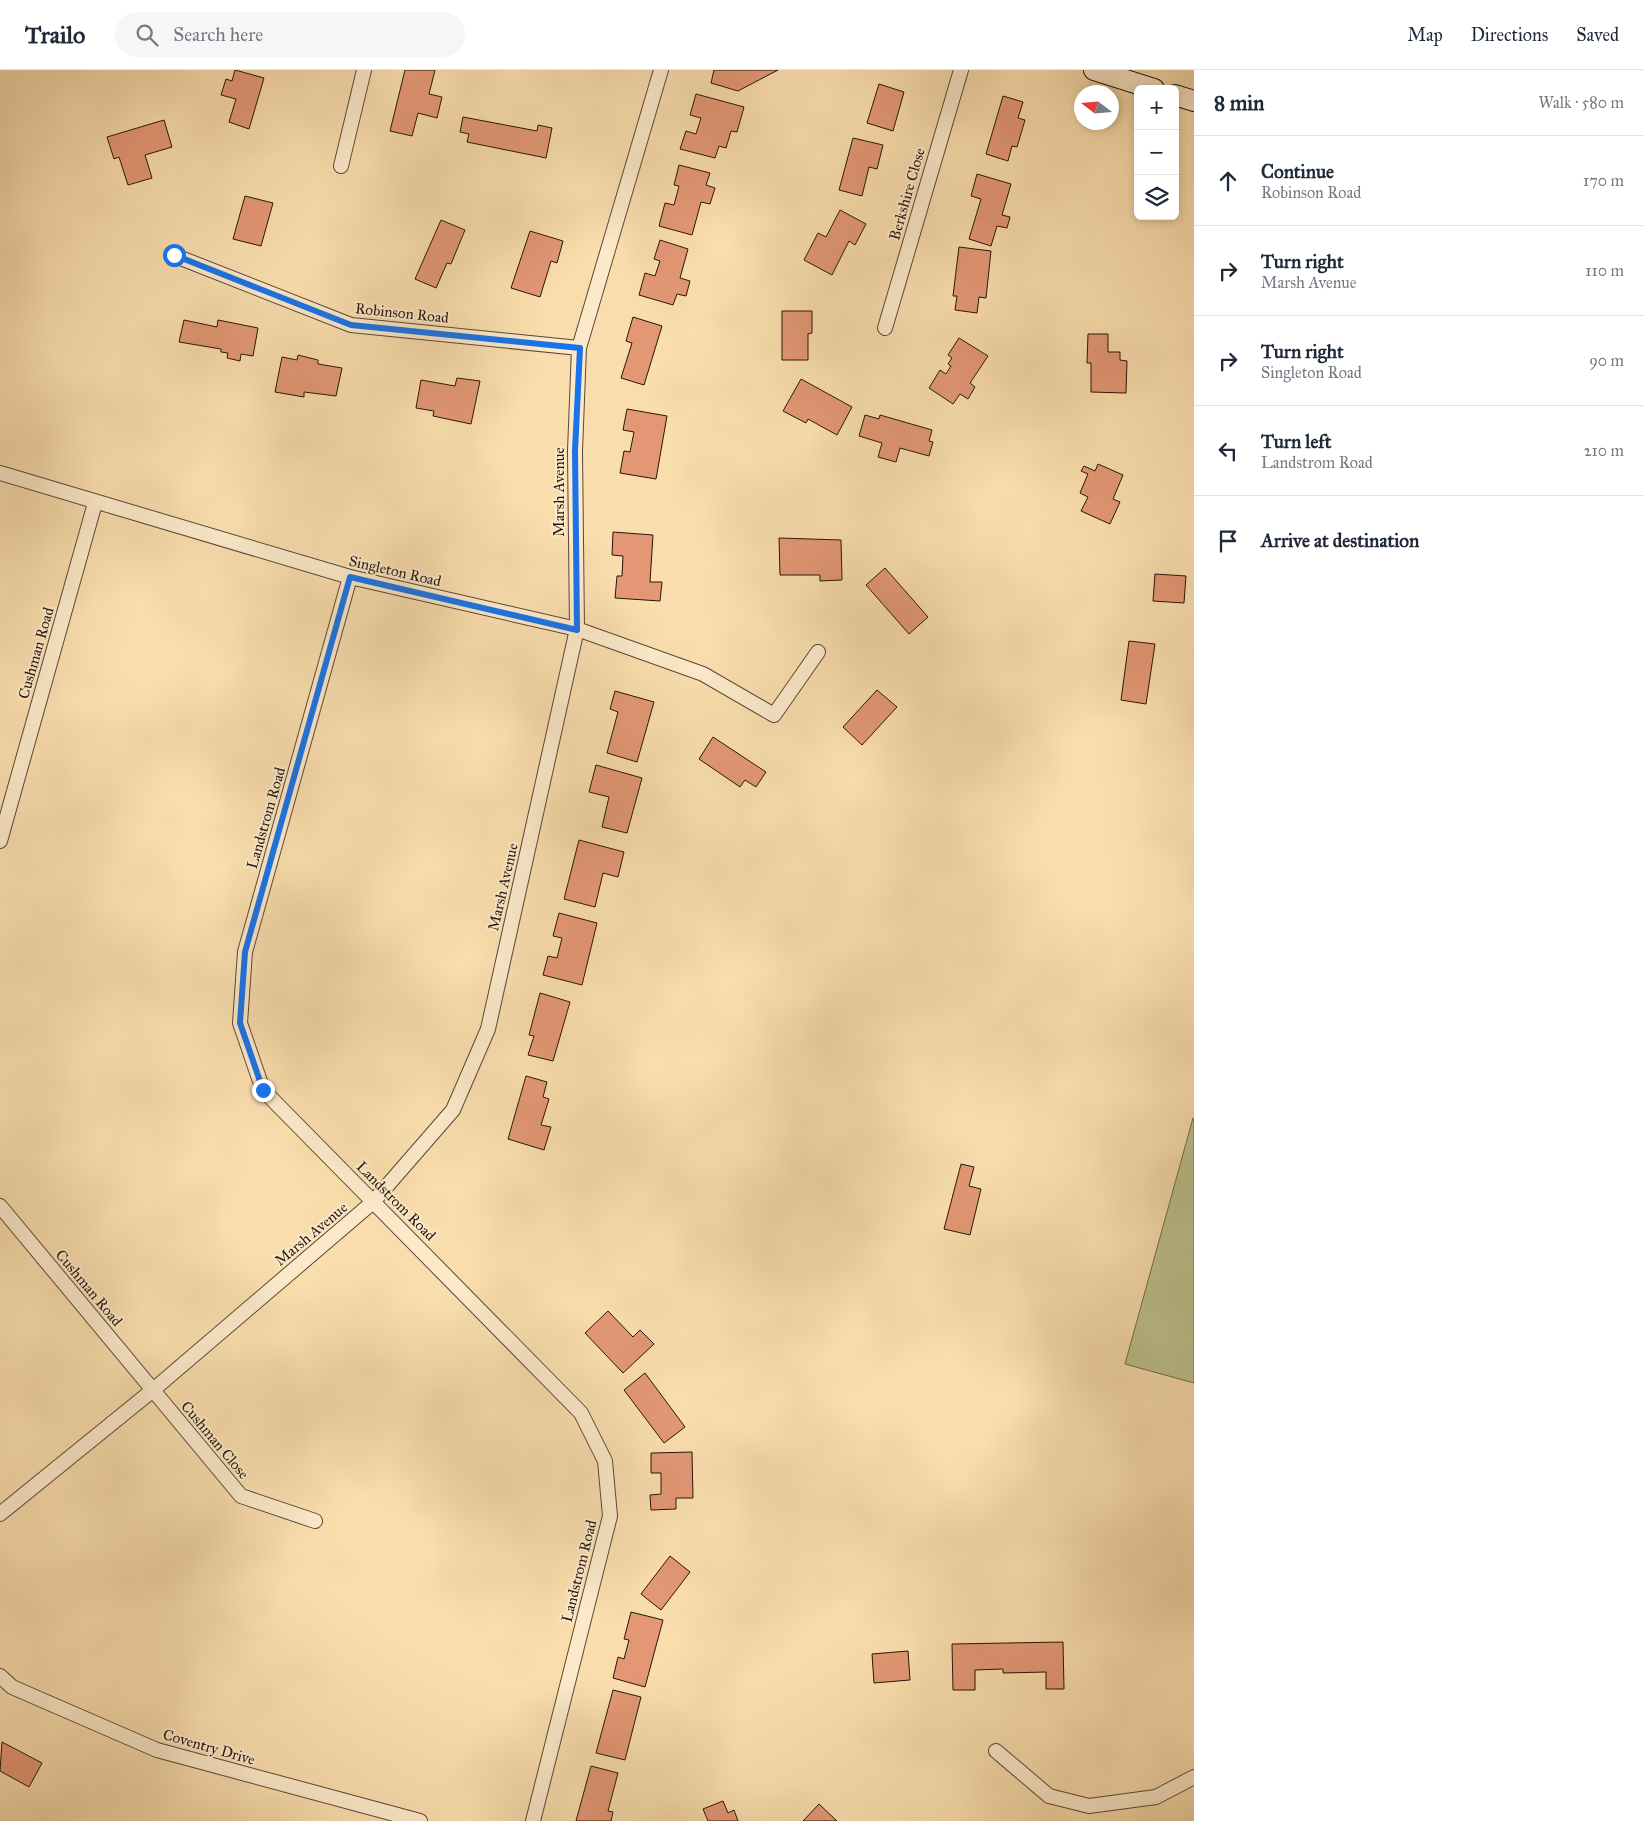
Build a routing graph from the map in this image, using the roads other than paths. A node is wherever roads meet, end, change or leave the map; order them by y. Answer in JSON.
{"nodes":[{"id":1,"x":364,"y":70,"type":"edge"},
{"id":2,"x":661,"y":70,"type":"edge"},
{"id":3,"x":961,"y":70,"type":"edge"},
{"id":4,"x":1094,"y":70,"type":"edge"},
{"id":5,"x":1141,"y":85,"type":"edge"},
{"id":6,"x":1179,"y":96,"type":"edge"},
{"id":7,"x":1194,"y":101,"type":"edge"},
{"id":8,"x":341,"y":166,"type":"dead end"},
{"id":9,"x":174,"y":255,"type":"dead end"},
{"id":10,"x":885,"y":328,"type":"dead end"},
{"id":11,"x":580,"y":348,"type":"junction"},
{"id":12,"x":0,"y":473,"type":"edge"},
{"id":13,"x":95,"y":502,"type":"junction"},
{"id":14,"x":350,"y":577,"type":"junction"},
{"id":15,"x":577,"y":630,"type":"junction"},
{"id":16,"x":818,"y":652,"type":"dead end"},
{"id":17,"x":0,"y":841,"type":"edge"},
{"id":18,"x":373,"y":1202,"type":"junction"},
{"id":19,"x":0,"y":1206,"type":"edge"},
{"id":20,"x":153,"y":1390,"type":"junction"},
{"id":21,"x":0,"y":1514,"type":"edge"},
{"id":22,"x":315,"y":1521,"type":"dead end"},
{"id":23,"x":0,"y":1676,"type":"edge"},
{"id":24,"x":996,"y":1751,"type":"dead end"},
{"id":25,"x":1194,"y":1777,"type":"edge"},
{"id":26,"x":420,"y":1821,"type":"edge"},
{"id":27,"x":533,"y":1821,"type":"edge"}],
"edges":[{"from":1,"to":8,"type":"street"},
{"from":2,"to":11,"type":"street","name":"Marsh Avenue"},
{"from":3,"to":10,"type":"street","name":"Berkshire Close"},
{"from":4,"to":5,"type":"main road"},
{"from":6,"to":7,"type":"main road"},
{"from":9,"to":11,"type":"street","name":"Robinson Road"},
{"from":11,"to":15,"type":"street","name":"Marsh Avenue"},
{"from":12,"to":13,"type":"street","name":"Singleton Road"},
{"from":13,"to":14,"type":"street","name":"Singleton Road"},
{"from":13,"to":17,"type":"street","name":"Cushman Road"},
{"from":14,"to":15,"type":"street","name":"Singleton Road"},
{"from":14,"to":18,"type":"street","name":"Landstrom Road"},
{"from":15,"to":16,"type":"street","name":"Singleton Road"},
{"from":15,"to":18,"type":"street","name":"Marsh Avenue"},
{"from":18,"to":20,"type":"street","name":"Marsh Avenue"},
{"from":18,"to":27,"type":"street","name":"Landstrom Road"},
{"from":19,"to":20,"type":"street","name":"Cushman Road"},
{"from":20,"to":21,"type":"street","name":"Marsh Avenue"},
{"from":20,"to":22,"type":"street","name":"Cushman Close"},
{"from":23,"to":26,"type":"street","name":"Coventry Drive"},
{"from":24,"to":25,"type":"street"}]}
